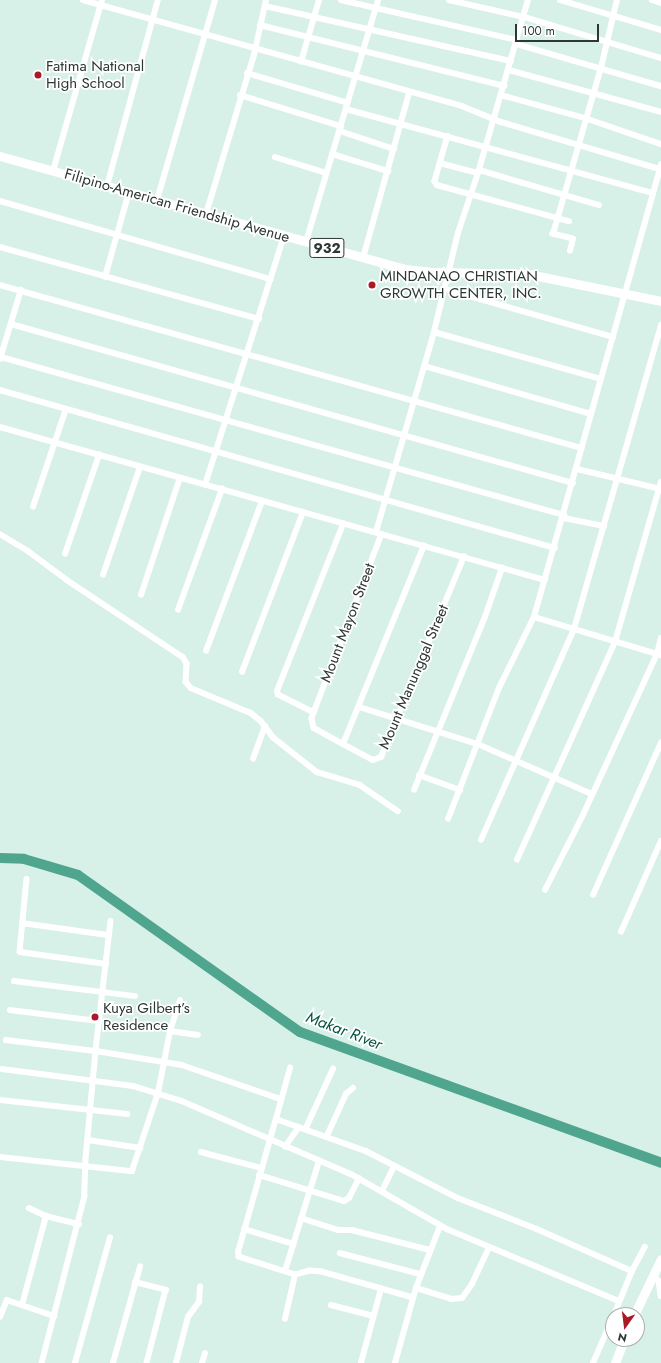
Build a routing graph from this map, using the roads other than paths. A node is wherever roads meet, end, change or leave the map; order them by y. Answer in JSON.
{"nodes":[{"id":1,"x":83,"y":0,"type":"edge"},
{"id":2,"x":158,"y":0,"type":"edge"},
{"id":3,"x":215,"y":0,"type":"edge"},
{"id":4,"x":319,"y":0,"type":"edge"},
{"id":5,"x":341,"y":0,"type":"edge"},
{"id":6,"x":378,"y":0,"type":"edge"},
{"id":7,"x":449,"y":0,"type":"edge"},
{"id":8,"x":528,"y":0,"type":"edge"},
{"id":9,"x":560,"y":0,"type":"edge"},
{"id":10,"x":617,"y":0,"type":"edge"},
{"id":11,"x":652,"y":0,"type":"edge"},
{"id":12,"x":101,"y":2,"type":"edge"},
{"id":13,"x":265,"y":3,"type":"edge"},
{"id":14,"x":661,"y":3,"type":"edge"},
{"id":15,"x":376,"y":8,"type":"junction"},
{"id":16,"x":613,"y":16,"type":"junction"},
{"id":17,"x":314,"y":17,"type":"junction"},
{"id":18,"x":524,"y":17,"type":"junction"},
{"id":19,"x":152,"y":20,"type":"junction"},
{"id":20,"x":260,"y":25,"type":"junction"},
{"id":21,"x":661,"y":30,"type":"edge"},
{"id":22,"x":369,"y":31,"type":"junction"},
{"id":23,"x":206,"y":35,"type":"junction"},
{"id":24,"x":307,"y":38,"type":"junction"},
{"id":25,"x":608,"y":41,"type":"junction"},
{"id":26,"x":517,"y":42,"type":"junction"},
{"id":27,"x":256,"y":48,"type":"junction"},
{"id":28,"x":363,"y":53,"type":"junction"},
{"id":29,"x":661,"y":58,"type":"edge"},
{"id":30,"x":511,"y":61,"type":"junction"},
{"id":31,"x":300,"y":62,"type":"junction"},
{"id":32,"x":601,"y":68,"type":"junction"},
{"id":33,"x":508,"y":70,"type":"junction"},
{"id":34,"x":247,"y":74,"type":"junction"},
{"id":35,"x":356,"y":78,"type":"junction"},
{"id":36,"x":504,"y":86,"type":"junction"},
{"id":37,"x":661,"y":86,"type":"edge"},
{"id":38,"x":409,"y":93,"type":"junction"},
{"id":39,"x":593,"y":94,"type":"junction"},
{"id":40,"x":240,"y":95,"type":"junction"},
{"id":41,"x":501,"y":95,"type":"junction"},
{"id":42,"x":347,"y":106,"type":"junction"},
{"id":43,"x":661,"y":112,"type":"edge"},
{"id":44,"x":585,"y":118,"type":"junction"},
{"id":45,"x":493,"y":119,"type":"junction"},
{"id":46,"x":401,"y":124,"type":"junction"},
{"id":47,"x":341,"y":128,"type":"junction"},
{"id":48,"x":448,"y":136,"type":"junction"},
{"id":49,"x":577,"y":144,"type":"junction"},
{"id":50,"x":661,"y":144,"type":"edge"},
{"id":51,"x":485,"y":146,"type":"junction"},
{"id":52,"x":394,"y":149,"type":"junction"},
{"id":53,"x":332,"y":154,"type":"junction"},
{"id":54,"x":0,"y":156,"type":"edge"},
{"id":55,"x":275,"y":157,"type":"dead end"},
{"id":56,"x":440,"y":163,"type":"junction"},
{"id":57,"x":660,"y":166,"type":"edge"},
{"id":58,"x":570,"y":169,"type":"junction"},
{"id":59,"x":388,"y":171,"type":"junction"},
{"id":60,"x":53,"y":172,"type":"junction"},
{"id":61,"x":478,"y":172,"type":"junction"},
{"id":62,"x":326,"y":173,"type":"junction"},
{"id":63,"x":107,"y":186,"type":"junction"},
{"id":64,"x":129,"y":192,"type":"junction"},
{"id":65,"x":653,"y":193,"type":"junction"},
{"id":66,"x":563,"y":194,"type":"junction"},
{"id":67,"x":471,"y":196,"type":"junction"},
{"id":68,"x":157,"y":200,"type":"junction"},
{"id":69,"x":0,"y":201,"type":"edge"},
{"id":70,"x":599,"y":205,"type":"dead end"},
{"id":71,"x":206,"y":214,"type":"junction"},
{"id":72,"x":557,"y":218,"type":"junction"},
{"id":73,"x":569,"y":221,"type":"dead end"},
{"id":74,"x":118,"y":234,"type":"junction"},
{"id":75,"x":284,"y":236,"type":"junction"},
{"id":76,"x":306,"y":242,"type":"junction"},
{"id":77,"x":0,"y":246,"type":"edge"},
{"id":78,"x":570,"y":251,"type":"dead end"},
{"id":79,"x":363,"y":258,"type":"junction"},
{"id":80,"x":448,"y":272,"type":"junction"},
{"id":81,"x":105,"y":277,"type":"junction"},
{"id":82,"x":271,"y":279,"type":"junction"},
{"id":83,"x":0,"y":285,"type":"edge"},
{"id":84,"x":445,"y":289,"type":"junction"},
{"id":85,"x":21,"y":290,"type":"junction"},
{"id":86,"x":624,"y":293,"type":"junction"},
{"id":87,"x":661,"y":301,"type":"edge"},
{"id":88,"x":259,"y":319,"type":"junction"},
{"id":89,"x":11,"y":324,"type":"junction"},
{"id":90,"x":661,"y":325,"type":"edge"},
{"id":91,"x":434,"y":332,"type":"junction"},
{"id":92,"x":613,"y":337,"type":"junction"},
{"id":93,"x":2,"y":347,"type":"edge"},
{"id":94,"x":248,"y":354,"type":"junction"},
{"id":95,"x":0,"y":358,"type":"edge"},
{"id":96,"x":424,"y":366,"type":"junction"},
{"id":97,"x":601,"y":379,"type":"junction"},
{"id":98,"x":238,"y":388,"type":"junction"},
{"id":99,"x":0,"y":390,"type":"edge"},
{"id":100,"x":414,"y":401,"type":"junction"},
{"id":101,"x":66,"y":409,"type":"junction"},
{"id":102,"x":592,"y":414,"type":"junction"},
{"id":103,"x":226,"y":419,"type":"junction"},
{"id":104,"x":0,"y":427,"type":"edge"},
{"id":105,"x":404,"y":435,"type":"junction"},
{"id":106,"x":55,"y":443,"type":"junction"},
{"id":107,"x":582,"y":448,"type":"junction"},
{"id":108,"x":216,"y":452,"type":"junction"},
{"id":109,"x":99,"y":455,"type":"junction"},
{"id":110,"x":140,"y":467,"type":"junction"},
{"id":111,"x":395,"y":467,"type":"junction"},
{"id":112,"x":576,"y":469,"type":"junction"},
{"id":113,"x":180,"y":478,"type":"junction"},
{"id":114,"x":618,"y":480,"type":"junction"},
{"id":115,"x":661,"y":482,"type":"edge"},
{"id":116,"x":572,"y":483,"type":"junction"},
{"id":117,"x":205,"y":485,"type":"junction"},
{"id":118,"x":222,"y":489,"type":"junction"},
{"id":119,"x":660,"y":489,"type":"edge"},
{"id":120,"x":385,"y":499,"type":"junction"},
{"id":121,"x":262,"y":501,"type":"junction"},
{"id":122,"x":33,"y":507,"type":"dead end"},
{"id":123,"x":303,"y":512,"type":"junction"},
{"id":124,"x":564,"y":516,"type":"junction"},
{"id":125,"x":343,"y":524,"type":"junction"},
{"id":126,"x":604,"y":526,"type":"junction"},
{"id":127,"x":379,"y":533,"type":"junction"},
{"id":128,"x":0,"y":534,"type":"edge"},
{"id":129,"x":424,"y":546,"type":"junction"},
{"id":130,"x":555,"y":548,"type":"junction"},
{"id":131,"x":65,"y":554,"type":"dead end"},
{"id":132,"x":464,"y":557,"type":"junction"},
{"id":133,"x":502,"y":568,"type":"junction"},
{"id":134,"x":103,"y":575,"type":"dead end"},
{"id":135,"x":545,"y":580,"type":"junction"},
{"id":136,"x":141,"y":595,"type":"dead end"},
{"id":137,"x":178,"y":610,"type":"dead end"},
{"id":138,"x":534,"y":617,"type":"junction"},
{"id":139,"x":574,"y":629,"type":"junction"},
{"id":140,"x":661,"y":638,"type":"edge"},
{"id":141,"x":615,"y":642,"type":"junction"},
{"id":142,"x":206,"y":651,"type":"dead end"},
{"id":143,"x":659,"y":654,"type":"edge"},
{"id":144,"x":242,"y":672,"type":"dead end"},
{"id":145,"x":359,"y":708,"type":"junction"},
{"id":146,"x":314,"y":713,"type":"junction"},
{"id":147,"x":396,"y":719,"type":"junction"},
{"id":148,"x":265,"y":726,"type":"junction"},
{"id":149,"x":437,"y":730,"type":"junction"},
{"id":150,"x":661,"y":743,"type":"edge"},
{"id":151,"x":343,"y":744,"type":"junction"},
{"id":152,"x":478,"y":744,"type":"junction"},
{"id":153,"x":253,"y":759,"type":"dead end"},
{"id":154,"x":517,"y":761,"type":"junction"},
{"id":155,"x":419,"y":775,"type":"junction"},
{"id":156,"x":554,"y":778,"type":"junction"},
{"id":157,"x":414,"y":790,"type":"dead end"},
{"id":158,"x":460,"y":790,"type":"junction"},
{"id":159,"x":592,"y":794,"type":"junction"},
{"id":160,"x":398,"y":812,"type":"dead end"},
{"id":161,"x":448,"y":819,"type":"dead end"},
{"id":162,"x":481,"y":840,"type":"dead end"},
{"id":163,"x":661,"y":841,"type":"edge"},
{"id":164,"x":517,"y":860,"type":"dead end"},
{"id":165,"x":27,"y":879,"type":"dead end"},
{"id":166,"x":545,"y":890,"type":"dead end"},
{"id":167,"x":593,"y":895,"type":"dead end"},
{"id":168,"x":111,"y":921,"type":"dead end"},
{"id":169,"x":22,"y":923,"type":"junction"},
{"id":170,"x":621,"y":932,"type":"dead end"},
{"id":171,"x":109,"y":935,"type":"junction"},
{"id":172,"x":106,"y":964,"type":"junction"},
{"id":173,"x":14,"y":981,"type":"dead end"},
{"id":174,"x":103,"y":993,"type":"junction"},
{"id":175,"x":135,"y":996,"type":"dead end"},
{"id":176,"x":180,"y":1001,"type":"dead end"},
{"id":177,"x":10,"y":1010,"type":"dead end"},
{"id":178,"x":98,"y":1021,"type":"junction"},
{"id":179,"x":170,"y":1031,"type":"junction"},
{"id":180,"x":198,"y":1036,"type":"dead end"},
{"id":181,"x":6,"y":1040,"type":"dead end"},
{"id":182,"x":96,"y":1051,"type":"junction"},
{"id":183,"x":165,"y":1061,"type":"junction"},
{"id":184,"x":290,"y":1068,"type":"dead end"},
{"id":185,"x":2,"y":1069,"type":"dead end"},
{"id":186,"x":333,"y":1069,"type":"dead end"},
{"id":187,"x":92,"y":1080,"type":"junction"},
{"id":188,"x":353,"y":1088,"type":"dead end"},
{"id":189,"x":158,"y":1093,"type":"junction"},
{"id":190,"x":281,"y":1099,"type":"junction"},
{"id":191,"x":0,"y":1100,"type":"edge"},
{"id":192,"x":90,"y":1110,"type":"junction"},
{"id":193,"x":127,"y":1114,"type":"dead end"},
{"id":194,"x":276,"y":1119,"type":"junction"},
{"id":195,"x":299,"y":1127,"type":"junction"},
{"id":196,"x":306,"y":1128,"type":"junction"},
{"id":197,"x":327,"y":1136,"type":"junction"},
{"id":198,"x":88,"y":1140,"type":"junction"},
{"id":199,"x":270,"y":1141,"type":"junction"},
{"id":200,"x":285,"y":1147,"type":"junction"},
{"id":201,"x":140,"y":1148,"type":"junction"},
{"id":202,"x":201,"y":1152,"type":"dead end"},
{"id":203,"x":0,"y":1157,"type":"edge"},
{"id":204,"x":319,"y":1161,"type":"junction"},
{"id":205,"x":394,"y":1166,"type":"junction"},
{"id":206,"x":86,"y":1167,"type":"junction"},
{"id":207,"x":261,"y":1168,"type":"junction"},
{"id":208,"x":259,"y":1175,"type":"junction"},
{"id":209,"x":359,"y":1178,"type":"junction"},
{"id":210,"x":310,"y":1189,"type":"junction"},
{"id":211,"x":382,"y":1191,"type":"junction"},
{"id":212,"x":29,"y":1208,"type":"dead end"},
{"id":213,"x":46,"y":1216,"type":"junction"},
{"id":214,"x":301,"y":1218,"type":"junction"},
{"id":215,"x":79,"y":1224,"type":"junction"},
{"id":216,"x":440,"y":1226,"type":"junction"},
{"id":217,"x":244,"y":1229,"type":"junction"},
{"id":218,"x":110,"y":1238,"type":"dead end"},
{"id":219,"x":294,"y":1244,"type":"junction"},
{"id":220,"x":645,"y":1247,"type":"dead end"},
{"id":221,"x":489,"y":1248,"type":"junction"},
{"id":222,"x":430,"y":1250,"type":"junction"},
{"id":223,"x":340,"y":1253,"type":"dead end"},
{"id":224,"x":661,"y":1260,"type":"edge"},
{"id":225,"x":140,"y":1267,"type":"dead end"},
{"id":226,"x":285,"y":1271,"type":"junction"},
{"id":227,"x":632,"y":1271,"type":"junction"},
{"id":228,"x":420,"y":1274,"type":"junction"},
{"id":229,"x":295,"y":1275,"type":"junction"},
{"id":230,"x":653,"y":1275,"type":"junction"},
{"id":231,"x":135,"y":1282,"type":"junction"},
{"id":232,"x":200,"y":1287,"type":"dead end"},
{"id":233,"x":416,"y":1288,"type":"junction"},
{"id":234,"x":381,"y":1289,"type":"junction"},
{"id":235,"x":661,"y":1296,"type":"edge"},
{"id":236,"x":413,"y":1298,"type":"junction"},
{"id":237,"x":619,"y":1301,"type":"junction"},
{"id":238,"x":22,"y":1304,"type":"junction"},
{"id":239,"x":331,"y":1305,"type":"dead end"},
{"id":240,"x":617,"y":1307,"type":"edge"},
{"id":241,"x":638,"y":1307,"type":"edge"},
{"id":242,"x":54,"y":1316,"type":"junction"},
{"id":243,"x":374,"y":1316,"type":"junction"},
{"id":244,"x":0,"y":1317,"type":"edge"},
{"id":245,"x":284,"y":1319,"type":"dead end"},
{"id":246,"x":605,"y":1335,"type":"edge"},
{"id":247,"x":621,"y":1347,"type":"edge"},
{"id":248,"x":205,"y":1353,"type":"dead end"},
{"id":249,"x":42,"y":1363,"type":"edge"},
{"id":250,"x":75,"y":1363,"type":"edge"},
{"id":251,"x":113,"y":1363,"type":"edge"},
{"id":252,"x":147,"y":1363,"type":"edge"},
{"id":253,"x":176,"y":1363,"type":"edge"},
{"id":254,"x":202,"y":1363,"type":"edge"},
{"id":255,"x":361,"y":1363,"type":"edge"},
{"id":256,"x":395,"y":1363,"type":"edge"},
{"id":257,"x":593,"y":1363,"type":"edge"},
{"id":258,"x":615,"y":1363,"type":"edge"}],
"edges":[{"from":1,"to":12,"type":"street"},
{"from":2,"to":19,"type":"street"},
{"from":3,"to":23,"type":"street"},
{"from":4,"to":17,"type":"street"},
{"from":5,"to":15,"type":"street"},
{"from":6,"to":15,"type":"street"},
{"from":7,"to":18,"type":"street"},
{"from":8,"to":18,"type":"street","name":"Mount Mayon Street"},
{"from":9,"to":16,"type":"street"},
{"from":10,"to":16,"type":"street"},
{"from":11,"to":14,"type":"street"},
{"from":12,"to":19,"type":"street"},
{"from":12,"to":60,"type":"street"},
{"from":13,"to":17,"type":"street"},
{"from":13,"to":20,"type":"street"},
{"from":15,"to":22,"type":"street"},
{"from":15,"to":26,"type":"street"},
{"from":16,"to":21,"type":"street"},
{"from":16,"to":25,"type":"street"},
{"from":17,"to":22,"type":"street"},
{"from":17,"to":24,"type":"street"},
{"from":18,"to":25,"type":"street"},
{"from":18,"to":26,"type":"street","name":"Mount Mayon Street"},
{"from":19,"to":23,"type":"street"},
{"from":19,"to":63,"type":"street"},
{"from":20,"to":24,"type":"street"},
{"from":20,"to":27,"type":"street"},
{"from":22,"to":28,"type":"street"},
{"from":22,"to":30,"type":"street"},
{"from":23,"to":27,"type":"street"},
{"from":23,"to":68,"type":"street"},
{"from":24,"to":28,"type":"street"},
{"from":24,"to":31,"type":"street"},
{"from":25,"to":29,"type":"street"},
{"from":25,"to":32,"type":"street"},
{"from":26,"to":30,"type":"street","name":"Mount Mayon Street"},
{"from":26,"to":32,"type":"street"},
{"from":27,"to":31,"type":"street"},
{"from":27,"to":34,"type":"street"},
{"from":28,"to":35,"type":"street"},
{"from":28,"to":36,"type":"street"},
{"from":30,"to":33,"type":"street","name":"Mount Mayon Street"},
{"from":31,"to":35,"type":"street"},
{"from":32,"to":37,"type":"street"},
{"from":32,"to":39,"type":"street"},
{"from":33,"to":36,"type":"street","name":"Mount Mayon Street"},
{"from":33,"to":39,"type":"street"},
{"from":34,"to":40,"type":"street"},
{"from":34,"to":42,"type":"street"},
{"from":35,"to":38,"type":"street"},
{"from":35,"to":42,"type":"street"},
{"from":36,"to":41,"type":"street","name":"Mount Mayon Street"},
{"from":38,"to":45,"type":"street"},
{"from":38,"to":46,"type":"street"},
{"from":39,"to":43,"type":"street"},
{"from":39,"to":44,"type":"street"},
{"from":40,"to":47,"type":"street"},
{"from":40,"to":71,"type":"street"},
{"from":41,"to":44,"type":"street"},
{"from":41,"to":45,"type":"street","name":"Mount Mayon Street"},
{"from":42,"to":46,"type":"street"},
{"from":42,"to":47,"type":"street"},
{"from":44,"to":49,"type":"street"},
{"from":44,"to":50,"type":"street"},
{"from":45,"to":49,"type":"street"},
{"from":45,"to":51,"type":"street","name":"Mount Mayon Street"},
{"from":46,"to":48,"type":"street"},
{"from":46,"to":52,"type":"street"},
{"from":47,"to":52,"type":"street"},
{"from":47,"to":53,"type":"street"},
{"from":48,"to":51,"type":"street"},
{"from":48,"to":56,"type":"street"},
{"from":49,"to":57,"type":"street"},
{"from":49,"to":58,"type":"street"},
{"from":51,"to":58,"type":"street"},
{"from":51,"to":61,"type":"street","name":"Mount Mayon Street"},
{"from":52,"to":59,"type":"street"},
{"from":53,"to":59,"type":"street"},
{"from":53,"to":62,"type":"street"},
{"from":54,"to":60,"type":"main road","name":"Filipino-American Friendship Avenue","number":"932"},
{"from":55,"to":62,"type":"street"},
{"from":56,"to":61,"type":"street"},
{"from":56,"to":67,"type":"street"},
{"from":57,"to":65,"type":"street"},
{"from":58,"to":65,"type":"street"},
{"from":58,"to":66,"type":"street"},
{"from":59,"to":79,"type":"street"},
{"from":60,"to":63,"type":"main road","name":"Filipino-American Friendship Avenue","number":"932"},
{"from":61,"to":66,"type":"street"},
{"from":61,"to":67,"type":"street","name":"Mount Mayon Street"},
{"from":62,"to":76,"type":"street"},
{"from":63,"to":64,"type":"main road","name":"Filipino-American Friendship Avenue","number":"932"},
{"from":64,"to":68,"type":"main road","name":"Filipino-American Friendship Avenue","number":"932"},
{"from":64,"to":74,"type":"street"},
{"from":65,"to":86,"type":"street"},
{"from":66,"to":70,"type":"street"},
{"from":66,"to":72,"type":"street"},
{"from":67,"to":72,"type":"street"},
{"from":67,"to":80,"type":"street","name":"Mount Mayon Street"},
{"from":68,"to":71,"type":"main road","name":"Filipino-American Friendship Avenue","number":"932"},
{"from":69,"to":74,"type":"street"},
{"from":71,"to":75,"type":"main road","name":"Filipino-American Friendship Avenue","number":"932"},
{"from":72,"to":73,"type":"street"},
{"from":72,"to":78,"type":"street"},
{"from":74,"to":81,"type":"street"},
{"from":74,"to":82,"type":"street"},
{"from":75,"to":76,"type":"main road","name":"Filipino-American Friendship Avenue","number":"932"},
{"from":75,"to":82,"type":"street"},
{"from":76,"to":79,"type":"main road","name":"Filipino-American Friendship Avenue","number":"932"},
{"from":77,"to":81,"type":"street"},
{"from":79,"to":80,"type":"main road","name":"Filipino-American Friendship Avenue","number":"932"},
{"from":80,"to":84,"type":"street","name":"Mount Mayon Street"},
{"from":80,"to":86,"type":"main road","name":"Filipino-American Friendship Avenue","number":"932"},
{"from":81,"to":88,"type":"street"},
{"from":82,"to":88,"type":"street"},
{"from":83,"to":85,"type":"street"},
{"from":84,"to":91,"type":"street","name":"Mount Mayon Street"},
{"from":84,"to":92,"type":"street"},
{"from":85,"to":89,"type":"street"},
{"from":85,"to":94,"type":"street"},
{"from":86,"to":87,"type":"main road","name":"Filipino-American Friendship Avenue","number":"932"},
{"from":86,"to":92,"type":"street"},
{"from":88,"to":94,"type":"street"},
{"from":89,"to":93,"type":"street"},
{"from":89,"to":98,"type":"street"},
{"from":90,"to":114,"type":"street"},
{"from":91,"to":96,"type":"street","name":"Mount Mayon Street"},
{"from":91,"to":97,"type":"street"},
{"from":92,"to":97,"type":"street"},
{"from":93,"to":95,"type":"street"},
{"from":94,"to":98,"type":"street"},
{"from":94,"to":100,"type":"street"},
{"from":95,"to":103,"type":"street"},
{"from":96,"to":100,"type":"street","name":"Mount Mayon Street"},
{"from":96,"to":102,"type":"street"},
{"from":97,"to":102,"type":"street"},
{"from":98,"to":103,"type":"street"},
{"from":98,"to":105,"type":"street"},
{"from":99,"to":101,"type":"street"},
{"from":100,"to":105,"type":"street","name":"Mount Mayon Street"},
{"from":100,"to":107,"type":"street"},
{"from":101,"to":106,"type":"street"},
{"from":101,"to":108,"type":"street"},
{"from":102,"to":107,"type":"street"},
{"from":103,"to":108,"type":"street"},
{"from":103,"to":111,"type":"street"},
{"from":104,"to":106,"type":"street"},
{"from":105,"to":111,"type":"street","name":"Mount Mayon Street"},
{"from":105,"to":116,"type":"street"},
{"from":106,"to":109,"type":"street"},
{"from":106,"to":122,"type":"street"},
{"from":107,"to":112,"type":"street"},
{"from":108,"to":117,"type":"street"},
{"from":108,"to":120,"type":"street"},
{"from":109,"to":110,"type":"street"},
{"from":109,"to":131,"type":"street"},
{"from":110,"to":113,"type":"street"},
{"from":110,"to":134,"type":"street"},
{"from":111,"to":120,"type":"street","name":"Mount Mayon Street"},
{"from":111,"to":124,"type":"street"},
{"from":112,"to":114,"type":"street"},
{"from":112,"to":116,"type":"street"},
{"from":113,"to":117,"type":"street"},
{"from":113,"to":136,"type":"street"},
{"from":114,"to":119,"type":"street"},
{"from":114,"to":126,"type":"street"},
{"from":115,"to":119,"type":"street"},
{"from":116,"to":124,"type":"street"},
{"from":117,"to":118,"type":"street"},
{"from":118,"to":121,"type":"street"},
{"from":118,"to":137,"type":"street"},
{"from":119,"to":141,"type":"street"},
{"from":120,"to":127,"type":"street","name":"Mount Mayon Street"},
{"from":120,"to":130,"type":"street"},
{"from":121,"to":123,"type":"street"},
{"from":121,"to":142,"type":"street"},
{"from":123,"to":125,"type":"street"},
{"from":123,"to":144,"type":"street"},
{"from":124,"to":126,"type":"street"},
{"from":124,"to":130,"type":"street"},
{"from":125,"to":127,"type":"street"},
{"from":125,"to":146,"type":"street"},
{"from":126,"to":139,"type":"street"},
{"from":127,"to":129,"type":"street"},
{"from":127,"to":146,"type":"street","name":"Mount Mayon Street"},
{"from":128,"to":148,"type":"street"},
{"from":129,"to":132,"type":"street"},
{"from":129,"to":145,"type":"street"},
{"from":130,"to":135,"type":"street"},
{"from":132,"to":133,"type":"street"},
{"from":132,"to":147,"type":"street","name":"Mount Manunggal Street"},
{"from":133,"to":135,"type":"street"},
{"from":133,"to":149,"type":"street"},
{"from":135,"to":138,"type":"street"},
{"from":138,"to":139,"type":"street"},
{"from":138,"to":152,"type":"street"},
{"from":139,"to":141,"type":"street"},
{"from":139,"to":154,"type":"street"},
{"from":140,"to":143,"type":"street"},
{"from":141,"to":143,"type":"street"},
{"from":141,"to":156,"type":"street"},
{"from":143,"to":159,"type":"street"},
{"from":145,"to":147,"type":"street"},
{"from":145,"to":151,"type":"street"},
{"from":146,"to":151,"type":"street"},
{"from":147,"to":149,"type":"street"},
{"from":147,"to":151,"type":"street","name":"Mount Manunggal Street"},
{"from":148,"to":153,"type":"street"},
{"from":148,"to":160,"type":"street"},
{"from":149,"to":152,"type":"street"},
{"from":149,"to":155,"type":"street"},
{"from":150,"to":167,"type":"street"},
{"from":152,"to":154,"type":"street"},
{"from":152,"to":158,"type":"street"},
{"from":154,"to":156,"type":"street"},
{"from":154,"to":162,"type":"street"},
{"from":155,"to":157,"type":"street"},
{"from":155,"to":158,"type":"street"},
{"from":156,"to":159,"type":"street"},
{"from":156,"to":164,"type":"street"},
{"from":158,"to":161,"type":"street"},
{"from":159,"to":166,"type":"street"},
{"from":163,"to":170,"type":"street"},
{"from":165,"to":169,"type":"street"},
{"from":168,"to":171,"type":"street"},
{"from":169,"to":171,"type":"street"},
{"from":169,"to":172,"type":"street"},
{"from":171,"to":172,"type":"street"},
{"from":172,"to":174,"type":"street"},
{"from":173,"to":174,"type":"street"},
{"from":174,"to":175,"type":"street"},
{"from":174,"to":178,"type":"street"},
{"from":176,"to":179,"type":"street"},
{"from":177,"to":178,"type":"street"},
{"from":178,"to":182,"type":"street"},
{"from":179,"to":180,"type":"street"},
{"from":179,"to":183,"type":"street"},
{"from":181,"to":182,"type":"street"},
{"from":182,"to":183,"type":"street"},
{"from":182,"to":187,"type":"street"},
{"from":183,"to":189,"type":"street"},
{"from":183,"to":190,"type":"street"},
{"from":184,"to":190,"type":"street"},
{"from":185,"to":187,"type":"street"},
{"from":186,"to":196,"type":"street"},
{"from":187,"to":189,"type":"street"},
{"from":187,"to":192,"type":"street"},
{"from":188,"to":197,"type":"street"},
{"from":189,"to":199,"type":"street"},
{"from":189,"to":201,"type":"street"},
{"from":190,"to":194,"type":"street"},
{"from":191,"to":192,"type":"street"},
{"from":192,"to":193,"type":"street"},
{"from":192,"to":198,"type":"street"},
{"from":194,"to":195,"type":"street"},
{"from":194,"to":199,"type":"street"},
{"from":195,"to":196,"type":"street"},
{"from":195,"to":200,"type":"street"},
{"from":196,"to":197,"type":"street"},
{"from":197,"to":205,"type":"street"},
{"from":198,"to":201,"type":"street"},
{"from":198,"to":206,"type":"street"},
{"from":199,"to":200,"type":"street"},
{"from":199,"to":207,"type":"street"},
{"from":200,"to":204,"type":"street"},
{"from":201,"to":206,"type":"street"},
{"from":202,"to":207,"type":"street"},
{"from":203,"to":206,"type":"street"},
{"from":204,"to":209,"type":"street"},
{"from":204,"to":210,"type":"street"},
{"from":205,"to":211,"type":"street"},
{"from":205,"to":227,"type":"street"},
{"from":206,"to":215,"type":"street"},
{"from":207,"to":208,"type":"street"},
{"from":208,"to":210,"type":"street"},
{"from":208,"to":217,"type":"street"},
{"from":209,"to":210,"type":"street"},
{"from":209,"to":211,"type":"street"},
{"from":210,"to":214,"type":"street"},
{"from":211,"to":216,"type":"street"},
{"from":212,"to":213,"type":"street"},
{"from":213,"to":215,"type":"street"},
{"from":213,"to":238,"type":"street"},
{"from":214,"to":219,"type":"street"},
{"from":214,"to":222,"type":"street"},
{"from":215,"to":242,"type":"street"},
{"from":216,"to":221,"type":"street"},
{"from":216,"to":222,"type":"street"},
{"from":217,"to":219,"type":"street"},
{"from":217,"to":226,"type":"street"},
{"from":218,"to":250,"type":"street"},
{"from":219,"to":226,"type":"street"},
{"from":220,"to":227,"type":"street"},
{"from":221,"to":233,"type":"street"},
{"from":221,"to":237,"type":"street"},
{"from":222,"to":228,"type":"street"},
{"from":223,"to":228,"type":"street"},
{"from":224,"to":230,"type":"main road"},
{"from":225,"to":231,"type":"street"},
{"from":226,"to":229,"type":"street"},
{"from":227,"to":237,"type":"street"},
{"from":228,"to":233,"type":"street"},
{"from":229,"to":234,"type":"street"},
{"from":229,"to":245,"type":"street"},
{"from":230,"to":235,"type":"street"},
{"from":230,"to":241,"type":"main road"},
{"from":231,"to":251,"type":"street"},
{"from":231,"to":252,"type":"street"},
{"from":232,"to":253,"type":"street"},
{"from":233,"to":236,"type":"street"},
{"from":234,"to":236,"type":"street"},
{"from":234,"to":243,"type":"street"},
{"from":236,"to":256,"type":"street"},
{"from":237,"to":240,"type":"street"},
{"from":238,"to":242,"type":"street"},
{"from":238,"to":244,"type":"street"},
{"from":239,"to":243,"type":"street"},
{"from":242,"to":249,"type":"street"},
{"from":243,"to":255,"type":"street"},
{"from":246,"to":257,"type":"street"},
{"from":247,"to":258,"type":"main road"},
{"from":248,"to":254,"type":"street"}]}
